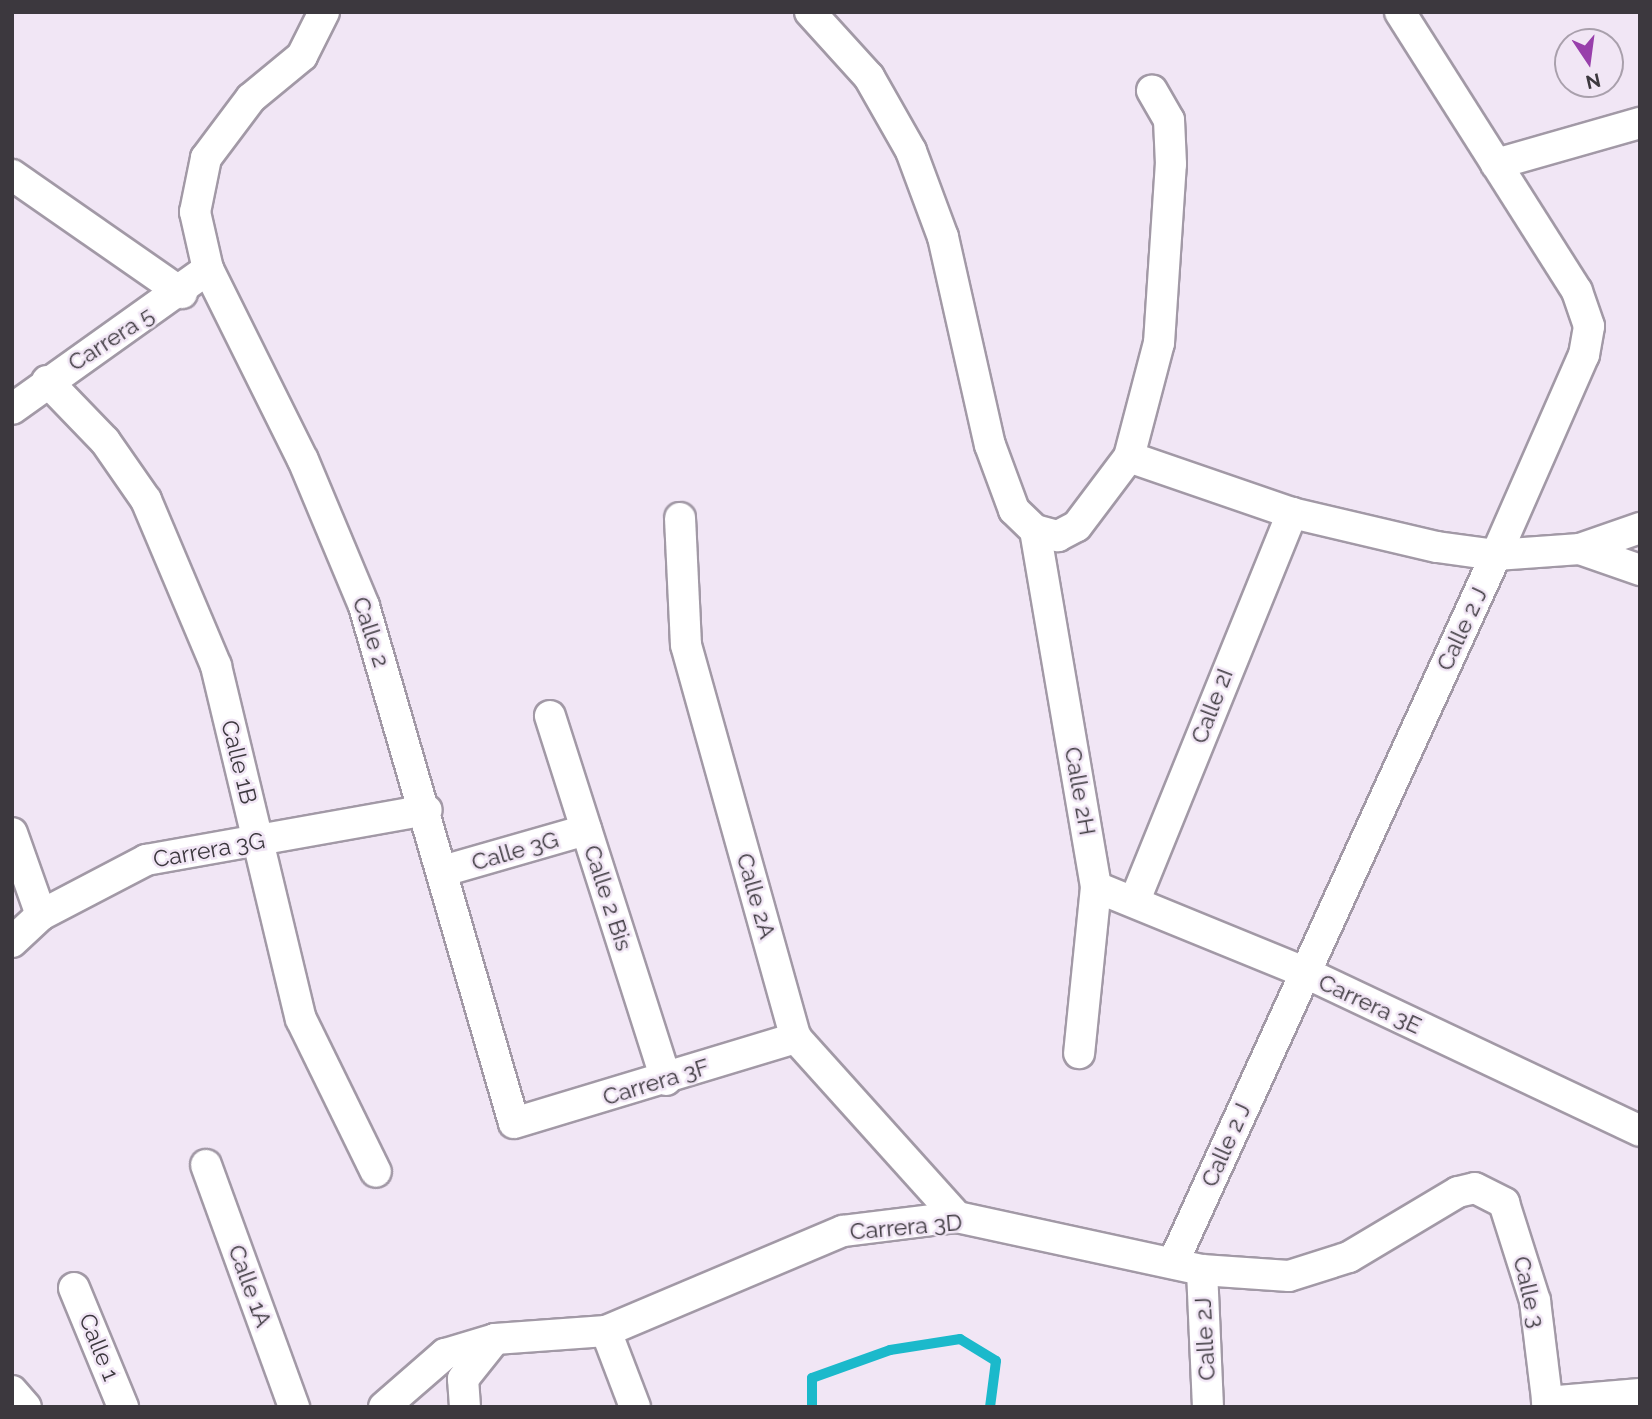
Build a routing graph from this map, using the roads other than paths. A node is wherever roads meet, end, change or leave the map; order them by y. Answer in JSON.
{"nodes":[{"id":1,"x":324,"y":12,"type":"edge"},
{"id":2,"x":810,"y":12,"type":"edge"},
{"id":3,"x":1400,"y":12,"type":"edge"},
{"id":4,"x":1153,"y":90,"type":"dead end"},
{"id":5,"x":1640,"y":123,"type":"edge"},
{"id":6,"x":1496,"y":164,"type":"junction"},
{"id":7,"x":12,"y":175,"type":"edge"},
{"id":8,"x":208,"y":269,"type":"junction"},
{"id":9,"x":182,"y":293,"type":"junction"},
{"id":10,"x":47,"y":381,"type":"junction"},
{"id":11,"x":12,"y":409,"type":"edge"},
{"id":12,"x":1129,"y":457,"type":"junction"},
{"id":13,"x":1292,"y":513,"type":"junction"},
{"id":14,"x":680,"y":517,"type":"dead end"},
{"id":15,"x":1640,"y":528,"type":"edge"},
{"id":16,"x":1035,"y":530,"type":"junction"},
{"id":17,"x":1580,"y":549,"type":"junction"},
{"id":18,"x":1496,"y":555,"type":"junction"},
{"id":19,"x":1640,"y":570,"type":"edge"},
{"id":20,"x":550,"y":716,"type":"dead end"},
{"id":21,"x":426,"y":810,"type":"junction"},
{"id":22,"x":586,"y":830,"type":"junction"},
{"id":23,"x":12,"y":833,"type":"edge"},
{"id":24,"x":258,"y":841,"type":"junction"},
{"id":25,"x":443,"y":871,"type":"junction"},
{"id":26,"x":1096,"y":887,"type":"junction"},
{"id":27,"x":1135,"y":900,"type":"junction"},
{"id":28,"x":41,"y":915,"type":"junction"},
{"id":29,"x":12,"y":942,"type":"edge"},
{"id":30,"x":1304,"y":972,"type":"junction"},
{"id":31,"x":796,"y":1038,"type":"junction"},
{"id":32,"x":1079,"y":1054,"type":"dead end"},
{"id":33,"x":666,"y":1080,"type":"junction"},
{"id":34,"x":514,"y":1123,"type":"joint"},
{"id":35,"x":1640,"y":1131,"type":"edge"},
{"id":36,"x":206,"y":1165,"type":"dead end"},
{"id":37,"x":376,"y":1172,"type":"dead end"},
{"id":38,"x":1483,"y":1190,"type":"joint"},
{"id":39,"x":957,"y":1217,"type":"junction"},
{"id":40,"x":1173,"y":1263,"type":"junction"},
{"id":41,"x":1202,"y":1270,"type":"junction"},
{"id":42,"x":75,"y":1288,"type":"dead end"},
{"id":43,"x":606,"y":1331,"type":"junction"},
{"id":44,"x":495,"y":1339,"type":"junction"},
{"id":45,"x":12,"y":1391,"type":"edge"},
{"id":46,"x":1640,"y":1394,"type":"edge"},
{"id":47,"x":1548,"y":1404,"type":"edge"},
{"id":48,"x":26,"y":1407,"type":"edge"},
{"id":49,"x":123,"y":1407,"type":"edge"},
{"id":50,"x":294,"y":1407,"type":"edge"},
{"id":51,"x":384,"y":1407,"type":"edge"},
{"id":52,"x":466,"y":1407,"type":"edge"},
{"id":53,"x":635,"y":1407,"type":"edge"},
{"id":54,"x":1208,"y":1407,"type":"edge"}],
"edges":[{"from":1,"to":8,"type":"street","name":"Calle 2"},
{"from":2,"to":16,"type":"street"},
{"from":3,"to":6,"type":"street","name":"Calle 2 J"},
{"from":4,"to":12,"type":"street"},
{"from":5,"to":6,"type":"street"},
{"from":6,"to":18,"type":"street","name":"Calle 2 J"},
{"from":7,"to":9,"type":"street"},
{"from":8,"to":9,"type":"street","name":"Carrera 5"},
{"from":8,"to":21,"type":"street","name":"Calle 2"},
{"from":9,"to":10,"type":"street","name":"Carrera 5"},
{"from":10,"to":11,"type":"street","name":"Carrera 5"},
{"from":10,"to":24,"type":"street","name":"Calle 1B"},
{"from":12,"to":13,"type":"street"},
{"from":12,"to":16,"type":"street"},
{"from":13,"to":18,"type":"street"},
{"from":13,"to":27,"type":"street","name":"Calle 2I"},
{"from":14,"to":31,"type":"street","name":"Calle 2A"},
{"from":15,"to":17,"type":"street"},
{"from":16,"to":26,"type":"street","name":"Calle 2H"},
{"from":17,"to":18,"type":"street"},
{"from":17,"to":19,"type":"street"},
{"from":18,"to":30,"type":"street","name":"Calle 2 J"},
{"from":20,"to":22,"type":"street","name":"Calle 2 Bis"},
{"from":21,"to":24,"type":"street","name":"Carrera 3G"},
{"from":21,"to":25,"type":"street","name":"Calle 2"},
{"from":22,"to":25,"type":"street","name":"Calle 3G"},
{"from":22,"to":33,"type":"street","name":"Calle 2 Bis"},
{"from":23,"to":28,"type":"street"},
{"from":24,"to":28,"type":"street","name":"Carrera 3G"},
{"from":24,"to":37,"type":"street","name":"Calle 1B"},
{"from":25,"to":34,"type":"street","name":"Calle 2"},
{"from":26,"to":27,"type":"street","name":"Carrera 3E"},
{"from":26,"to":32,"type":"street","name":"Calle 2H"},
{"from":27,"to":30,"type":"street","name":"Carrera 3E"},
{"from":28,"to":29,"type":"street","name":"Carrera 3G"},
{"from":30,"to":35,"type":"street","name":"Carrera 3E"},
{"from":30,"to":40,"type":"street","name":"Calle 2 J"},
{"from":31,"to":33,"type":"street","name":"Carrera 3F"},
{"from":31,"to":39,"type":"street","name":"Calle 2A"},
{"from":33,"to":34,"type":"street","name":"Carrera 3F"},
{"from":36,"to":50,"type":"street","name":"Calle 1A"},
{"from":38,"to":41,"type":"street","name":"Carrera 3D"},
{"from":38,"to":47,"type":"street","name":"Calle 3"},
{"from":39,"to":40,"type":"street","name":"Carrera 3D"},
{"from":39,"to":43,"type":"street","name":"Carrera 3D"},
{"from":40,"to":41,"type":"street","name":"Carrera 3D"},
{"from":41,"to":54,"type":"street","name":"Calle 2J"},
{"from":42,"to":49,"type":"street","name":"Calle 1"},
{"from":43,"to":44,"type":"street","name":"Carrera 3D"},
{"from":43,"to":53,"type":"street"},
{"from":44,"to":51,"type":"street","name":"Carrera 3D"},
{"from":44,"to":52,"type":"street"},
{"from":45,"to":48,"type":"street"},
{"from":46,"to":47,"type":"street"}]}
